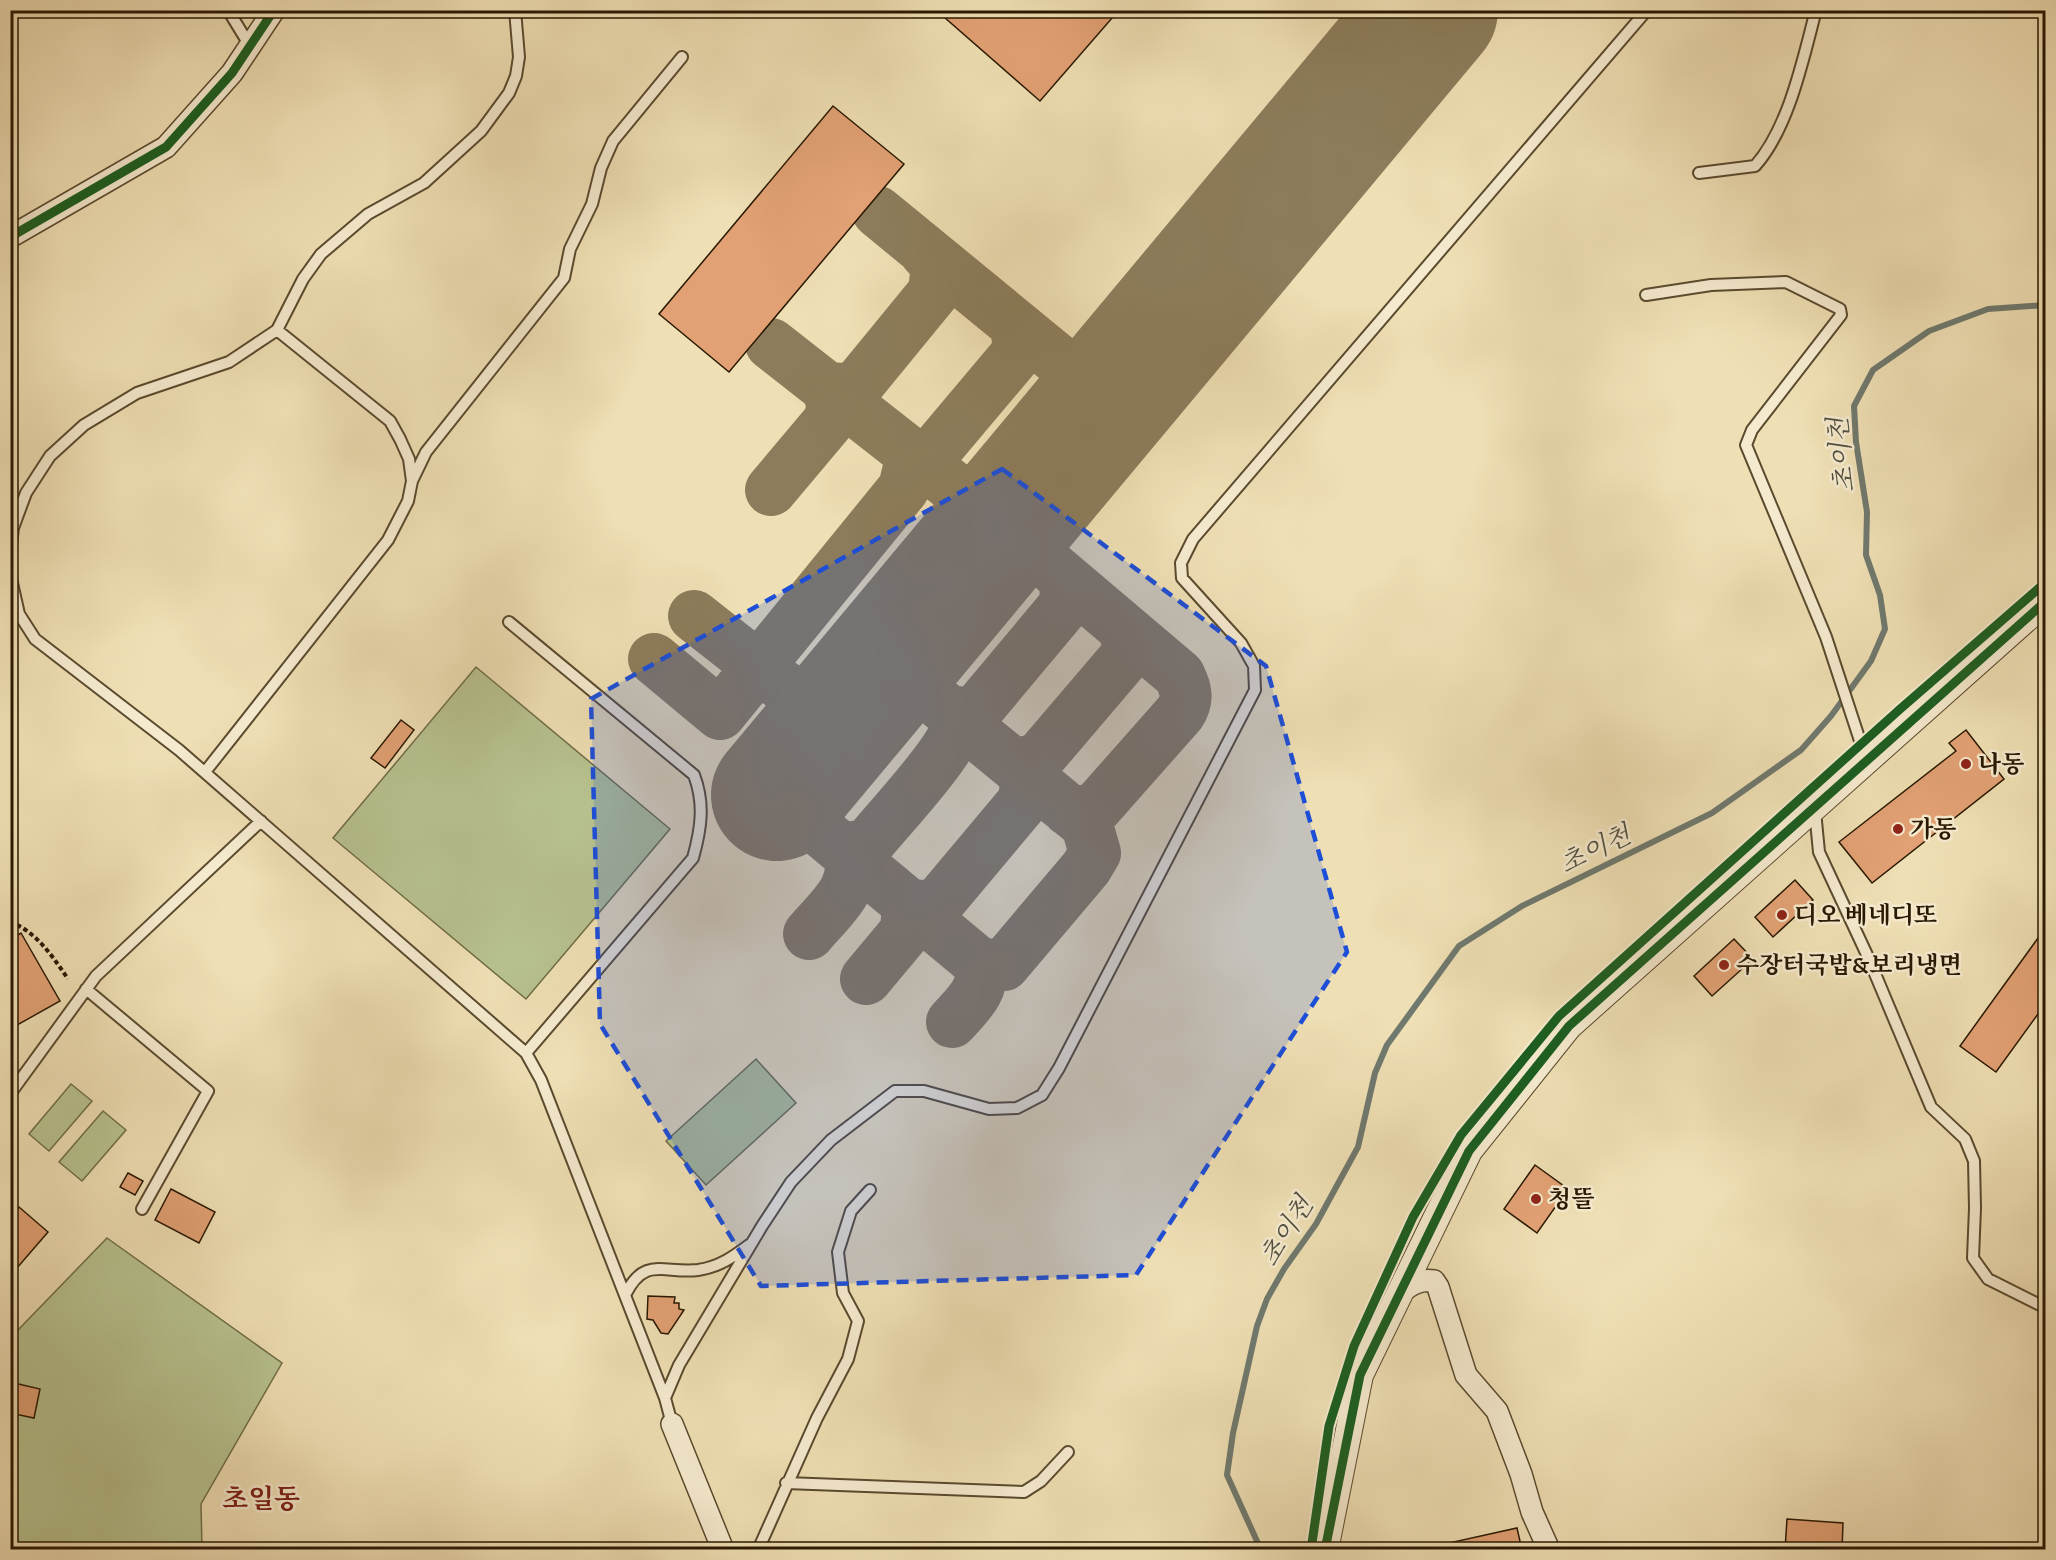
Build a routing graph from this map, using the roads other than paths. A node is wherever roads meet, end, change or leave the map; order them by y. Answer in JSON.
{"nodes":[{"id":1,"x":228,"y":10,"type":"edge"},
{"id":2,"x":274,"y":10,"type":"edge"},
{"id":3,"x":515,"y":10,"type":"edge"},
{"id":4,"x":1647,"y":10,"type":"edge"},
{"id":5,"x":1816,"y":10,"type":"edge"},
{"id":6,"x":250,"y":46,"type":"junction"},
{"id":7,"x":682,"y":57,"type":"dead end"},
{"id":8,"x":1699,"y":173,"type":"dead end"},
{"id":9,"x":10,"y":237,"type":"edge"},
{"id":10,"x":1646,"y":295,"type":"dead end"},
{"id":11,"x":277,"y":330,"type":"junction"},
{"id":12,"x":412,"y":481,"type":"junction"},
{"id":13,"x":10,"y":553,"type":"edge"},
{"id":14,"x":10,"y":574,"type":"edge"},
{"id":15,"x":2046,"y":601,"type":"edge"},
{"id":16,"x":509,"y":622,"type":"dead end"},
{"id":17,"x":1866,"y":759,"type":"junction"},
{"id":18,"x":205,"y":772,"type":"junction"},
{"id":19,"x":1815,"y":804,"type":"junction"},
{"id":20,"x":261,"y":821,"type":"junction"},
{"id":21,"x":86,"y":989,"type":"junction"},
{"id":22,"x":526,"y":1053,"type":"junction"},
{"id":23,"x":10,"y":1094,"type":"edge"},
{"id":24,"x":870,"y":1190,"type":"dead end"},
{"id":25,"x":142,"y":1209,"type":"dead end"},
{"id":26,"x":753,"y":1243,"type":"junction"},
{"id":27,"x":1400,"y":1293,"type":"junction"},
{"id":28,"x":625,"y":1295,"type":"junction"},
{"id":29,"x":2046,"y":1308,"type":"edge"},
{"id":30,"x":665,"y":1398,"type":"junction"},
{"id":31,"x":672,"y":1424,"type":"joint"},
{"id":32,"x":1068,"y":1452,"type":"dead end"},
{"id":33,"x":786,"y":1483,"type":"junction"},
{"id":34,"x":723,"y":1550,"type":"edge"},
{"id":35,"x":758,"y":1550,"type":"edge"},
{"id":36,"x":1325,"y":1550,"type":"edge"},
{"id":37,"x":1549,"y":1550,"type":"edge"}],
"edges":[{"from":1,"to":6,"type":"lane"},
{"from":2,"to":6,"type":"street"},
{"from":3,"to":11,"type":"lane"},
{"from":4,"to":26,"type":"lane"},
{"from":5,"to":8,"type":"lane"},
{"from":6,"to":9,"type":"street"},
{"from":7,"to":12,"type":"lane"},
{"from":10,"to":17,"type":"lane"},
{"from":11,"to":12,"type":"lane"},
{"from":11,"to":13,"type":"lane"},
{"from":12,"to":18,"type":"lane"},
{"from":14,"to":18,"type":"lane"},
{"from":15,"to":17,"type":"street"},
{"from":16,"to":22,"type":"lane"},
{"from":17,"to":19,"type":"street"},
{"from":18,"to":20,"type":"lane"},
{"from":19,"to":27,"type":"street"},
{"from":19,"to":29,"type":"lane"},
{"from":20,"to":21,"type":"lane"},
{"from":20,"to":22,"type":"lane"},
{"from":21,"to":23,"type":"lane"},
{"from":21,"to":25,"type":"lane"},
{"from":22,"to":28,"type":"lane"},
{"from":24,"to":33,"type":"lane"},
{"from":26,"to":28,"type":"lane"},
{"from":26,"to":30,"type":"lane"},
{"from":27,"to":36,"type":"street"},
{"from":27,"to":37,"type":"street"},
{"from":28,"to":30,"type":"lane"},
{"from":30,"to":31,"type":"lane"},
{"from":31,"to":34,"type":"street"},
{"from":32,"to":33,"type":"lane"},
{"from":33,"to":35,"type":"lane"}]}
